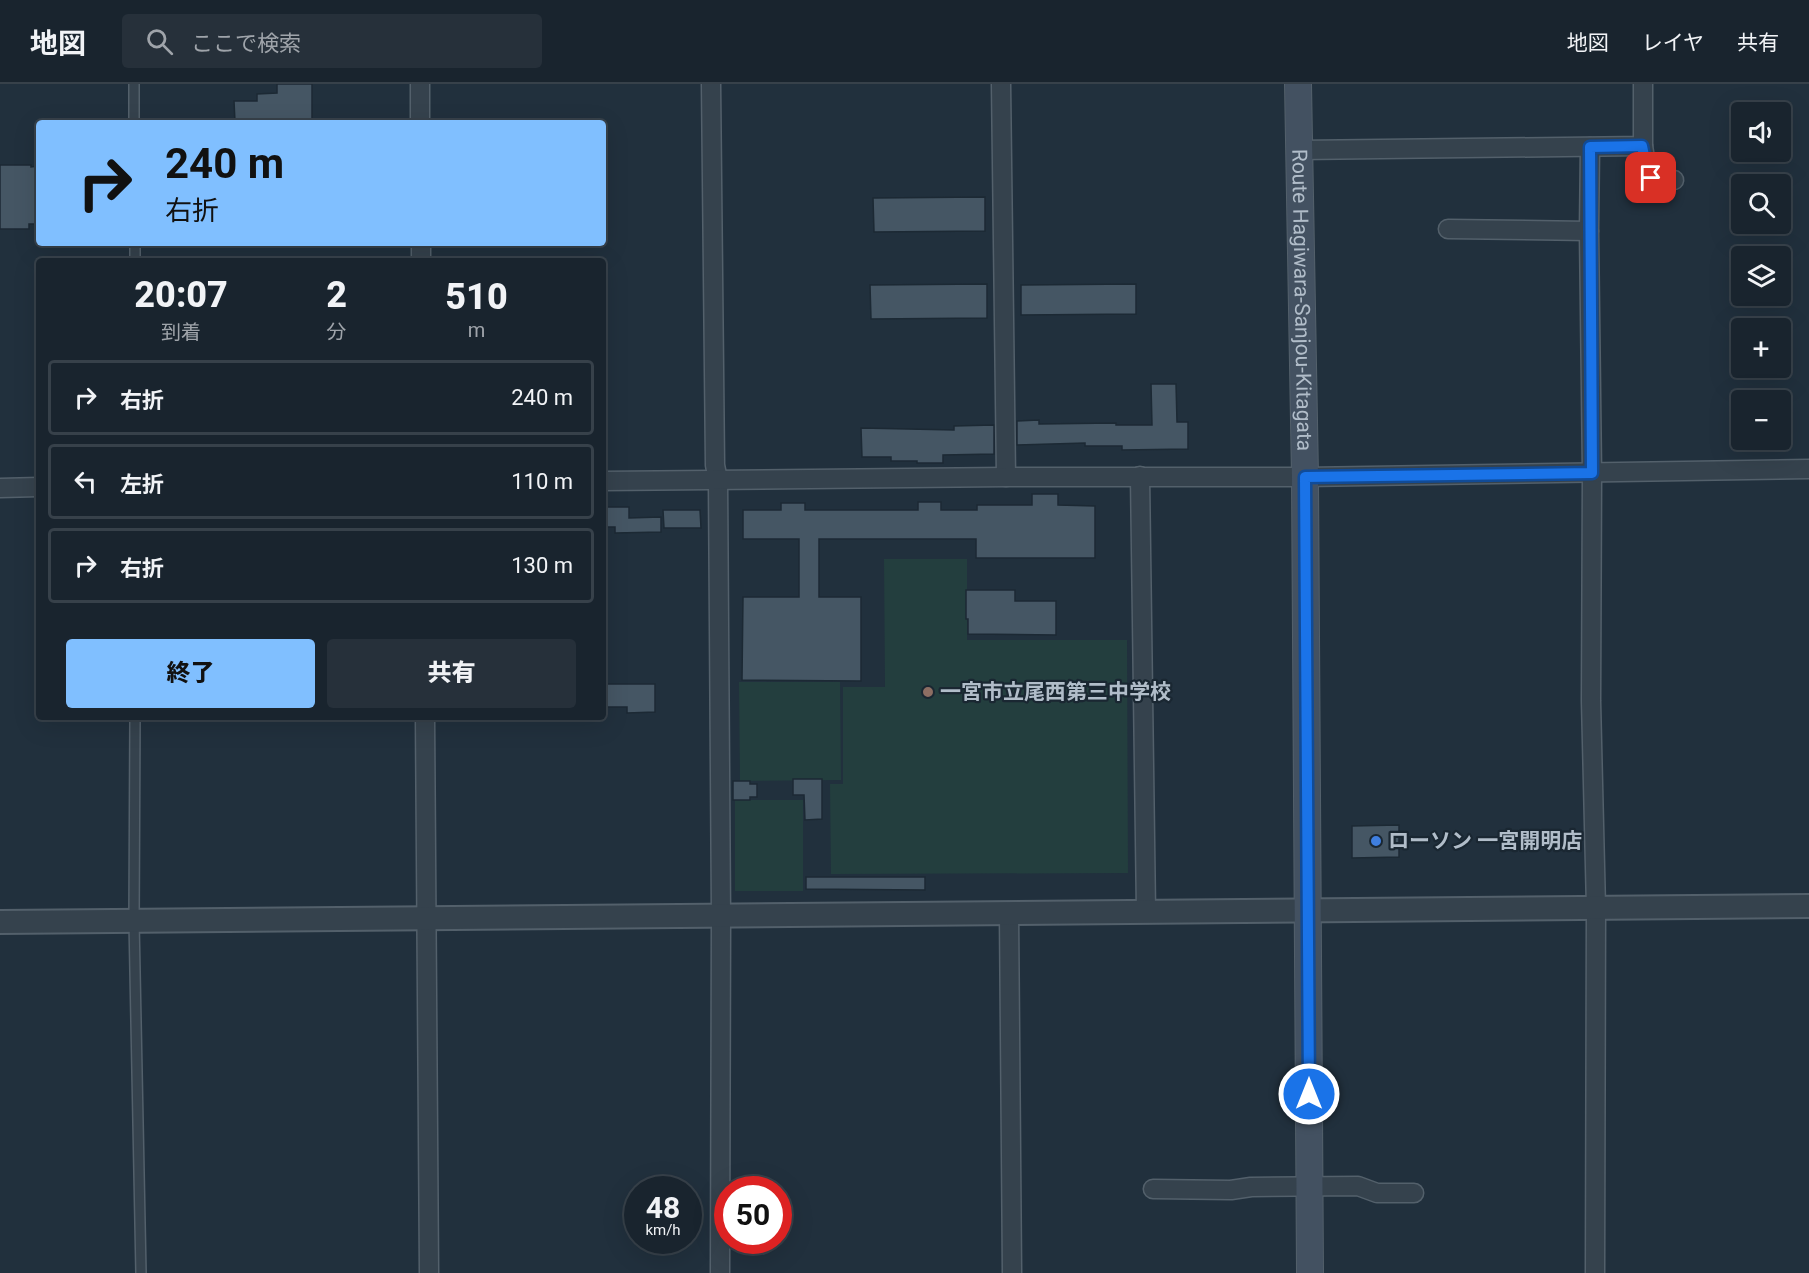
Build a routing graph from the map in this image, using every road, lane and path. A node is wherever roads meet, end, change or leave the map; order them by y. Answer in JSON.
{"nodes":[{"id":1,"x":134,"y":84,"type":"edge"},
{"id":2,"x":420,"y":84,"type":"edge"},
{"id":3,"x":711,"y":84,"type":"edge"},
{"id":4,"x":1000,"y":84,"type":"edge"},
{"id":5,"x":1298,"y":84,"type":"edge"},
{"id":6,"x":1642,"y":84,"type":"edge"},
{"id":7,"x":134,"y":120,"type":"edge"},
{"id":8,"x":420,"y":120,"type":"edge"},
{"id":9,"x":1642,"y":146,"type":"junction"},
{"id":10,"x":1590,"y":147,"type":"junction"},
{"id":11,"x":1299,"y":150,"type":"junction"},
{"id":12,"x":1674,"y":180,"type":"dead end"},
{"id":13,"x":1448,"y":229,"type":"dead end"},
{"id":14,"x":1589,"y":231,"type":"junction"},
{"id":15,"x":1809,"y":469,"type":"edge"},
{"id":16,"x":1592,"y":473,"type":"junction"},
{"id":17,"x":1140,"y":476,"type":"junction"},
{"id":18,"x":1006,"y":477,"type":"junction"},
{"id":19,"x":1305,"y":477,"type":"junction"},
{"id":20,"x":718,"y":480,"type":"junction"},
{"id":21,"x":606,"y":481,"type":"edge"},
{"id":22,"x":36,"y":487,"type":"edge"},
{"id":23,"x":0,"y":488,"type":"edge"},
{"id":24,"x":135,"y":720,"type":"edge"},
{"id":25,"x":425,"y":720,"type":"edge"},
{"id":26,"x":1809,"y":906,"type":"edge"},
{"id":27,"x":1596,"y":908,"type":"junction"},
{"id":28,"x":1308,"y":910,"type":"junction"},
{"id":29,"x":1146,"y":912,"type":"junction"},
{"id":30,"x":1009,"y":913,"type":"junction"},
{"id":31,"x":721,"y":916,"type":"junction"},
{"id":32,"x":427,"y":918,"type":"junction"},
{"id":33,"x":134,"y":921,"type":"junction"},
{"id":34,"x":0,"y":922,"type":"edge"},
{"id":35,"x":1310,"y":1186,"type":"junction"},
{"id":36,"x":1153,"y":1189,"type":"dead end"},
{"id":37,"x":1414,"y":1193,"type":"dead end"},
{"id":38,"x":141,"y":1273,"type":"edge"},
{"id":39,"x":429,"y":1273,"type":"edge"},
{"id":40,"x":720,"y":1273,"type":"edge"},
{"id":41,"x":1012,"y":1273,"type":"edge"},
{"id":42,"x":1310,"y":1273,"type":"edge"},
{"id":43,"x":1595,"y":1273,"type":"edge"}],
"edges":[{"from":1,"to":7,"type":"lane"},
{"from":2,"to":8,"type":"street"},
{"from":3,"to":20,"type":"street"},
{"from":4,"to":18,"type":"street"},
{"from":5,"to":11,"type":"main road","name":"Route Hagiwara-Sanjou-Kitagata"},
{"from":6,"to":9,"type":"street"},
{"from":9,"to":10,"type":"street"},
{"from":9,"to":12,"type":"street"},
{"from":10,"to":11,"type":"street"},
{"from":10,"to":14,"type":"street"},
{"from":11,"to":19,"type":"main road","name":"Route Hagiwara-Sanjou-Kitagata"},
{"from":13,"to":14,"type":"street"},
{"from":14,"to":16,"type":"street"},
{"from":15,"to":16,"type":"street"},
{"from":16,"to":19,"type":"street"},
{"from":16,"to":27,"type":"street"},
{"from":17,"to":18,"type":"street"},
{"from":17,"to":19,"type":"street"},
{"from":17,"to":29,"type":"street"},
{"from":18,"to":20,"type":"street"},
{"from":19,"to":28,"type":"main road","name":"Route Hagiwara-Sanjou-Kitagata"},
{"from":20,"to":21,"type":"street"},
{"from":20,"to":31,"type":"street"},
{"from":22,"to":23,"type":"street"},
{"from":24,"to":33,"type":"lane"},
{"from":25,"to":32,"type":"street"},
{"from":26,"to":27,"type":"street"},
{"from":27,"to":28,"type":"street"},
{"from":27,"to":43,"type":"street"},
{"from":28,"to":29,"type":"street"},
{"from":28,"to":35,"type":"main road","name":"Route Hagiwara-Sanjou-Kitagata"},
{"from":29,"to":30,"type":"street"},
{"from":30,"to":31,"type":"street"},
{"from":30,"to":41,"type":"street"},
{"from":31,"to":32,"type":"street"},
{"from":31,"to":40,"type":"street"},
{"from":32,"to":33,"type":"street"},
{"from":32,"to":39,"type":"street"},
{"from":33,"to":34,"type":"street"},
{"from":33,"to":38,"type":"lane"},
{"from":35,"to":36,"type":"street"},
{"from":35,"to":37,"type":"street"},
{"from":35,"to":42,"type":"main road","name":"Route Hagiwara-Sanjou-Kitagata"}]}
